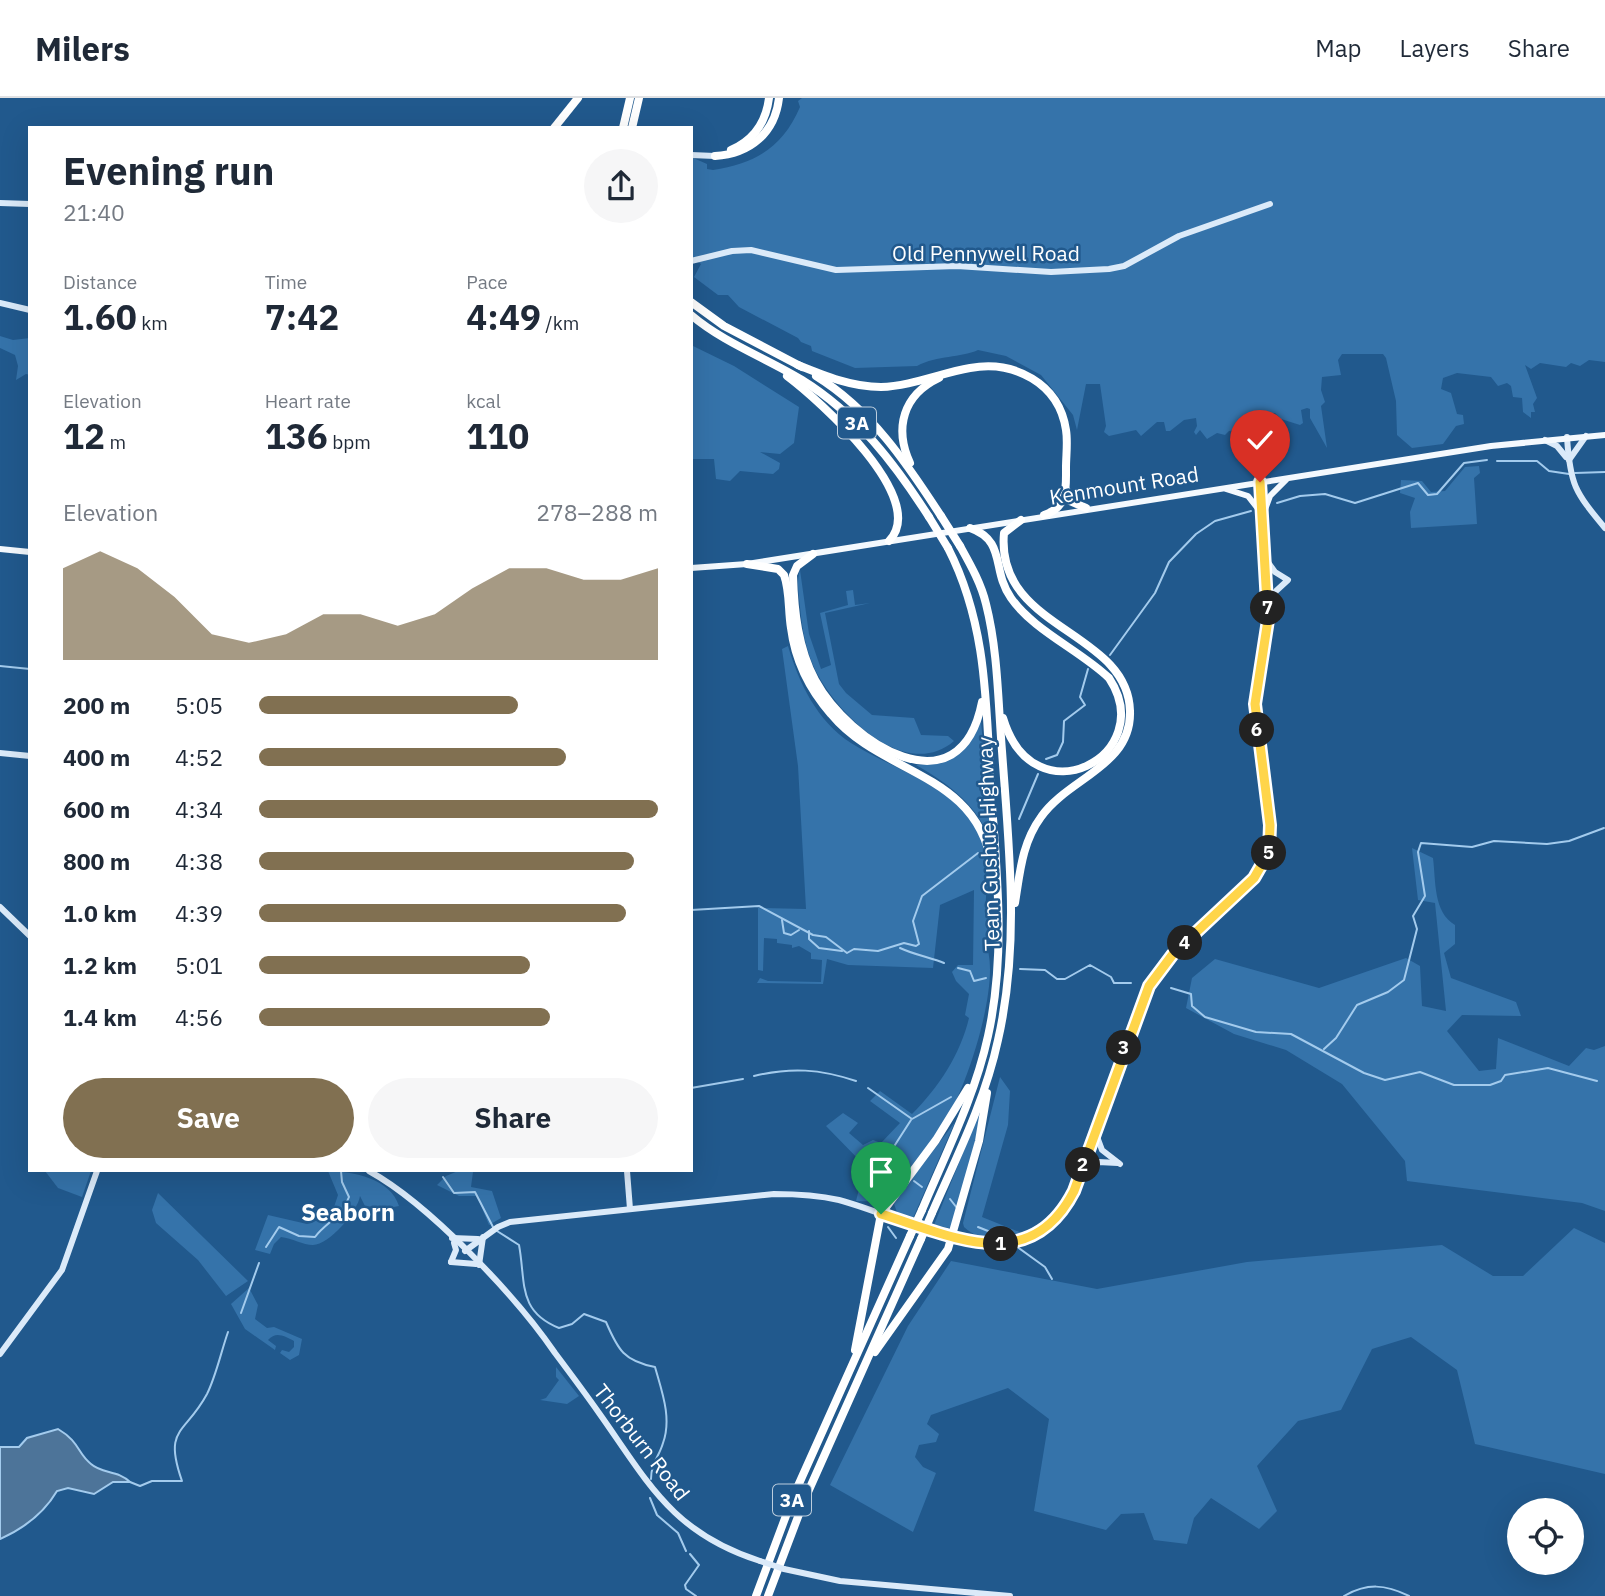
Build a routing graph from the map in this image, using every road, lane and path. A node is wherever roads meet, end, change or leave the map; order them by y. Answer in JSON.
{"nodes":[{"id":1,"x":578,"y":98,"type":"edge"},
{"id":2,"x":630,"y":98,"type":"edge"},
{"id":3,"x":639,"y":98,"type":"edge"},
{"id":4,"x":769,"y":98,"type":"edge"},
{"id":5,"x":779,"y":98,"type":"edge"},
{"id":6,"x":556,"y":126,"type":"edge"},
{"id":7,"x":624,"y":126,"type":"edge"},
{"id":8,"x":632,"y":126,"type":"edge"},
{"id":9,"x":693,"y":155,"type":"edge"},
{"id":10,"x":715,"y":156,"type":"junction"},
{"id":11,"x":0,"y":203,"type":"edge"},
{"id":12,"x":28,"y":204,"type":"edge"},
{"id":13,"x":1270,"y":204,"type":"dead end"},
{"id":14,"x":693,"y":261,"type":"edge"},
{"id":15,"x":0,"y":303,"type":"edge"},
{"id":16,"x":693,"y":303,"type":"edge"},
{"id":17,"x":28,"y":310,"type":"edge"},
{"id":18,"x":693,"y":316,"type":"edge"},
{"id":19,"x":759,"y":356,"type":"junction"},
{"id":20,"x":799,"y":365,"type":"junction"},
{"id":21,"x":960,"y":370,"type":"junction"},
{"id":22,"x":1605,"y":435,"type":"edge"},
{"id":23,"x":1586,"y":436,"type":"junction"},
{"id":24,"x":1567,"y":437,"type":"junction"},
{"id":25,"x":1544,"y":440,"type":"junction"},
{"id":26,"x":1569,"y":461,"type":"junction"},
{"id":27,"x":913,"y":472,"type":"junction"},
{"id":28,"x":1290,"y":477,"type":"junction"},
{"id":29,"x":1066,"y":482,"type":"junction"},
{"id":30,"x":1260,"y":482,"type":"junction"},
{"id":31,"x":1221,"y":488,"type":"junction"},
{"id":32,"x":1086,"y":509,"type":"junction"},
{"id":33,"x":1044,"y":515,"type":"junction"},
{"id":34,"x":1264,"y":515,"type":"junction"},
{"id":35,"x":1021,"y":520,"type":"junction"},
{"id":36,"x":970,"y":528,"type":"junction"},
{"id":37,"x":1605,"y":528,"type":"edge"},
{"id":38,"x":889,"y":541,"type":"junction"},
{"id":39,"x":0,"y":549,"type":"edge"},
{"id":40,"x":28,"y":552,"type":"edge"},
{"id":41,"x":813,"y":554,"type":"junction"},
{"id":42,"x":1265,"y":558,"type":"junction"},
{"id":43,"x":747,"y":564,"type":"junction"},
{"id":44,"x":693,"y":568,"type":"edge"},
{"id":45,"x":1268,"y":608,"type":"junction"},
{"id":46,"x":984,"y":682,"type":"junction"},
{"id":47,"x":999,"y":705,"type":"junction"},
{"id":48,"x":0,"y":753,"type":"edge"},
{"id":49,"x":28,"y":756,"type":"edge"},
{"id":50,"x":0,"y":907,"type":"edge"},
{"id":51,"x":999,"y":907,"type":"junction"},
{"id":52,"x":1012,"y":920,"type":"junction"},
{"id":53,"x":28,"y":934,"type":"edge"},
{"id":54,"x":982,"y":1057,"type":"junction"},
{"id":55,"x":992,"y":1067,"type":"junction"},
{"id":56,"x":1096,"y":1129,"type":"junction"},
{"id":57,"x":97,"y":1172,"type":"edge"},
{"id":58,"x":370,"y":1172,"type":"edge"},
{"id":59,"x":627,"y":1172,"type":"edge"},
{"id":60,"x":1079,"y":1175,"type":"junction"},
{"id":61,"x":630,"y":1209,"type":"junction"},
{"id":62,"x":881,"y":1214,"type":"junction"},
{"id":63,"x":953,"y":1236,"type":"junction"},
{"id":64,"x":483,"y":1237,"type":"junction"},
{"id":65,"x":452,"y":1238,"type":"junction"},
{"id":66,"x":465,"y":1251,"type":"junction"},
{"id":67,"x":479,"y":1265,"type":"junction"},
{"id":68,"x":0,"y":1354,"type":"edge"},
{"id":69,"x":848,"y":1377,"type":"junction"},
{"id":70,"x":857,"y":1381,"type":"junction"},
{"id":71,"x":756,"y":1596,"type":"edge"},
{"id":72,"x":768,"y":1596,"type":"edge"},
{"id":73,"x":1010,"y":1596,"type":"edge"}],
"edges":[{"from":1,"to":6,"type":"highway"},
{"from":2,"to":7,"type":"highway"},
{"from":3,"to":8,"type":"highway"},
{"from":4,"to":10,"type":"highway"},
{"from":5,"to":10,"type":"highway"},
{"from":9,"to":10,"type":"main road"},
{"from":11,"to":12,"type":"main road"},
{"from":13,"to":14,"type":"main road","name":"Old Pennywell Road"},
{"from":15,"to":17,"type":"main road"},
{"from":16,"to":20,"type":"highway","name":"Team Gushue Highway","number":"3A"},
{"from":18,"to":19,"type":"highway","name":"Team Gushue Highway","number":"3A"},
{"from":19,"to":38,"type":"highway"},
{"from":19,"to":46,"type":"highway","name":"Team Gushue Highway","number":"3A","bridge":true},
{"from":20,"to":21,"type":"highway"},
{"from":20,"to":27,"type":"highway","name":"Team Gushue Highway","number":"3A"},
{"from":21,"to":27,"type":"highway"},
{"from":21,"to":29,"type":"highway"},
{"from":22,"to":23,"type":"main road","name":"Kenmount Road"},
{"from":23,"to":24,"type":"main road","name":"Kenmount Road"},
{"from":23,"to":26,"type":"main road"},
{"from":24,"to":25,"type":"main road","name":"Kenmount Road"},
{"from":24,"to":26,"type":"main road"},
{"from":25,"to":26,"type":"main road"},
{"from":25,"to":28,"type":"main road","name":"Kenmount Road"},
{"from":26,"to":37,"type":"main road"},
{"from":27,"to":47,"type":"highway","name":"Team Gushue Highway","number":"3A","bridge":true},
{"from":28,"to":30,"type":"main road","name":"Kenmount Road"},
{"from":28,"to":34,"type":"main road"},
{"from":29,"to":32,"type":"highway"},
{"from":29,"to":33,"type":"highway"},
{"from":30,"to":31,"type":"main road","name":"Kenmount Road"},
{"from":30,"to":34,"type":"main road"},
{"from":31,"to":32,"type":"main road","name":"Kenmount Road"},
{"from":31,"to":34,"type":"main road"},
{"from":32,"to":33,"type":"main road","name":"Kenmount Road"},
{"from":33,"to":35,"type":"main road","name":"Kenmount Road"},
{"from":34,"to":42,"type":"main road"},
{"from":35,"to":36,"type":"main road","name":"Kenmount Road"},
{"from":35,"to":52,"type":"highway"},
{"from":36,"to":38,"type":"main road","name":"Kenmount Road"},
{"from":36,"to":47,"type":"highway"},
{"from":38,"to":41,"type":"main road","name":"Kenmount Road"},
{"from":39,"to":40,"type":"main road"},
{"from":41,"to":43,"type":"main road","name":"Kenmount Road"},
{"from":41,"to":46,"type":"highway"},
{"from":42,"to":45,"type":"main road"},
{"from":42,"to":45,"type":"main road"},
{"from":43,"to":44,"type":"main road","name":"Kenmount Road"},
{"from":43,"to":51,"type":"highway"},
{"from":45,"to":56,"type":"main road"},
{"from":46,"to":51,"type":"highway","name":"Team Gushue Highway","number":"3A"},
{"from":47,"to":52,"type":"highway","name":"Team Gushue Highway","number":"3A"},
{"from":48,"to":49,"type":"main road"},
{"from":50,"to":53,"type":"main road"},
{"from":51,"to":54,"type":"highway","name":"Team Gushue Highway","number":"3A"},
{"from":52,"to":55,"type":"highway","name":"Team Gushue Highway","number":"3A"},
{"from":54,"to":62,"type":"highway"},
{"from":54,"to":69,"type":"highway","name":"Team Gushue Highway","number":"3A","bridge":true},
{"from":55,"to":63,"type":"highway"},
{"from":55,"to":70,"type":"highway","name":"Team Gushue Highway","number":"3A","bridge":true},
{"from":56,"to":60,"type":"main road"},
{"from":56,"to":60,"type":"main road"},
{"from":57,"to":68,"type":"main road"},
{"from":58,"to":65,"type":"main road","name":"Thorburn Road"},
{"from":59,"to":61,"type":"main road"},
{"from":60,"to":63,"type":"main road"},
{"from":61,"to":62,"type":"main road"},
{"from":61,"to":64,"type":"main road"},
{"from":62,"to":63,"type":"main road"},
{"from":62,"to":69,"type":"highway"},
{"from":63,"to":70,"type":"highway"},
{"from":64,"to":65,"type":"main road"},
{"from":64,"to":66,"type":"main road"},
{"from":64,"to":67,"type":"main road"},
{"from":65,"to":66,"type":"main road","name":"Thorburn Road"},
{"from":65,"to":67,"type":"main road"},
{"from":66,"to":67,"type":"main road","name":"Thorburn Road"},
{"from":67,"to":73,"type":"main road","name":"Thorburn Road","bridge":true},
{"from":69,"to":71,"type":"highway","name":"Team Gushue Highway","number":"3A"},
{"from":70,"to":72,"type":"highway","name":"Team Gushue Highway","number":"3A"}]}
